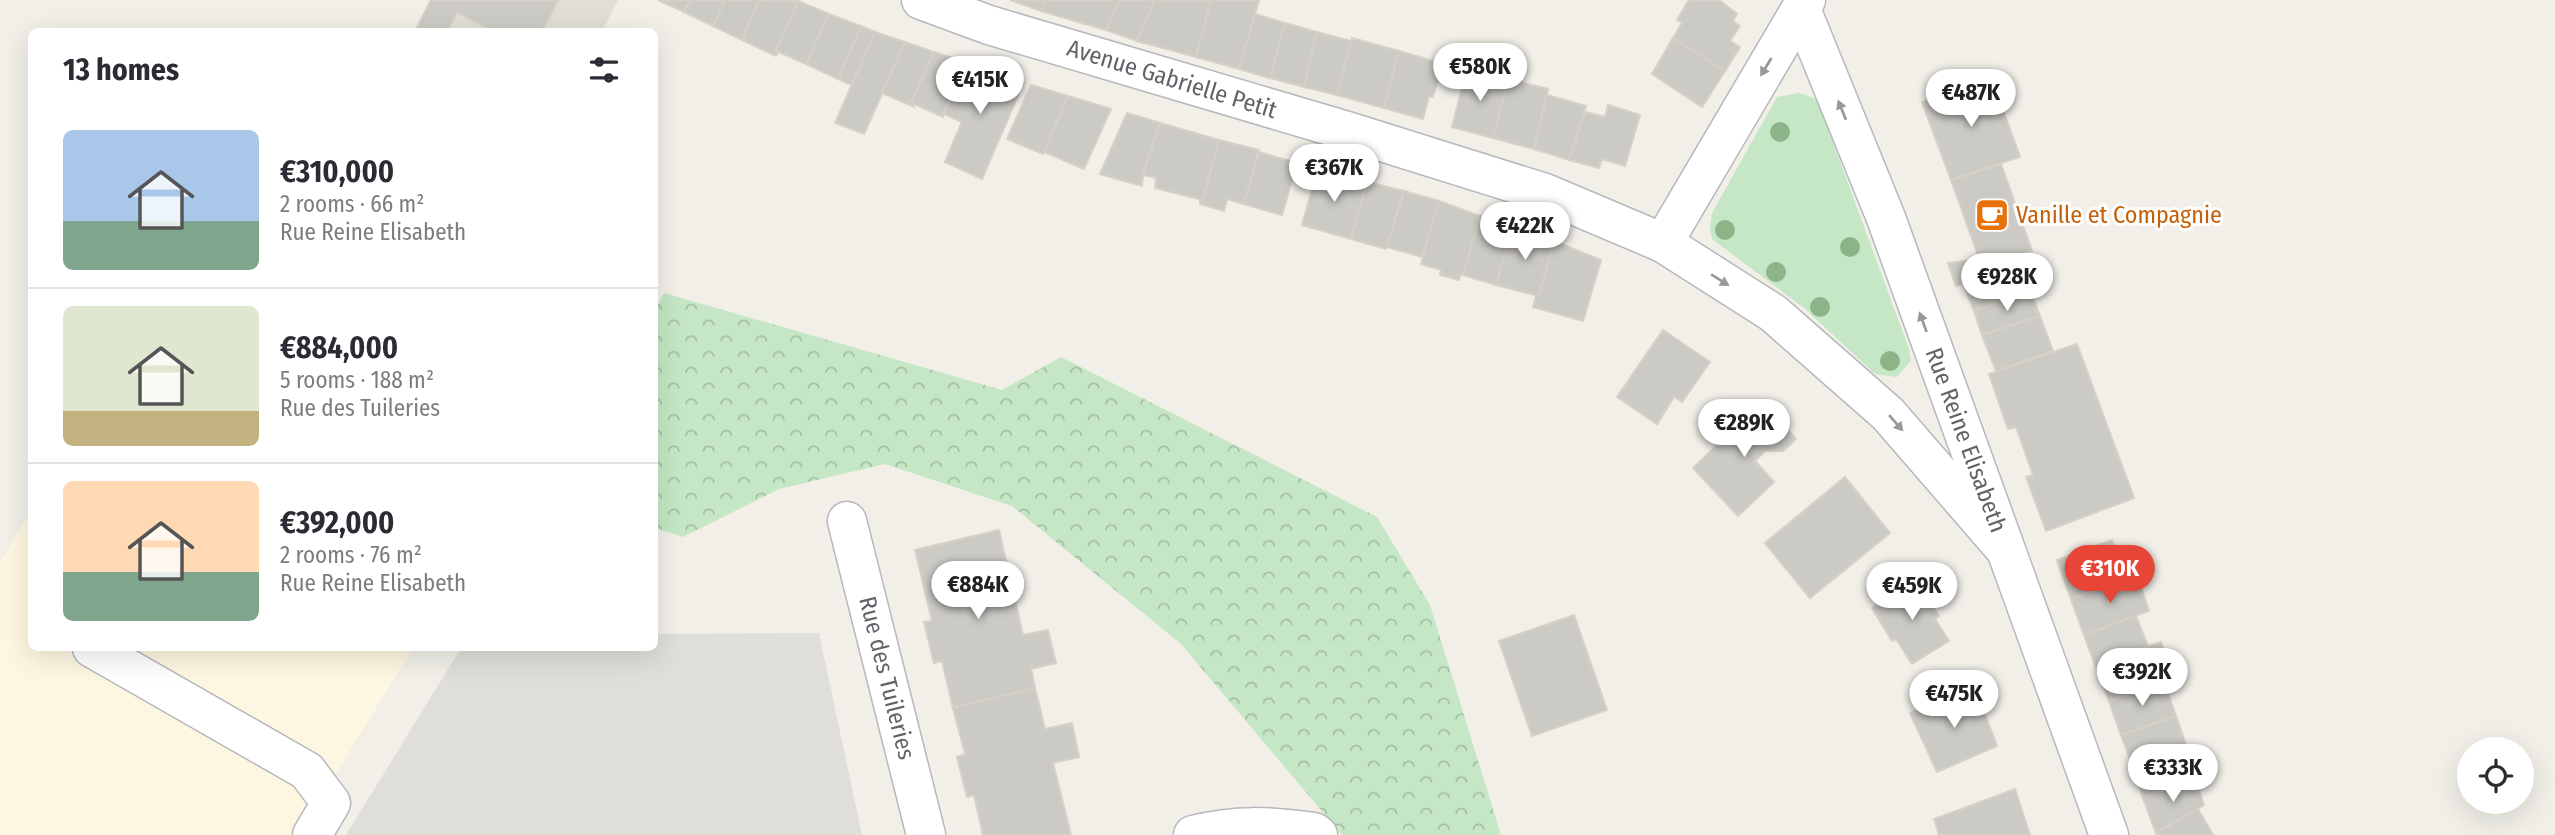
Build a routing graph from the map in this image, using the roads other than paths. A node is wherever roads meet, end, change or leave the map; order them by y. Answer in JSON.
{"nodes":[{"id":1,"x":921,"y":0,"type":"edge"},
{"id":2,"x":1798,"y":3,"type":"edge"},
{"id":3,"x":1663,"y":243,"type":"junction"},
{"id":4,"x":847,"y":521,"type":"dead end"},
{"id":5,"x":2004,"y":548,"type":"junction"},
{"id":6,"x":97,"y":651,"type":"edge"},
{"id":7,"x":312,"y":835,"type":"edge"},
{"id":8,"x":926,"y":835,"type":"edge"},
{"id":9,"x":1193,"y":835,"type":"edge"},
{"id":10,"x":1318,"y":835,"type":"edge"},
{"id":11,"x":2109,"y":835,"type":"edge"}],
"edges":[{"from":1,"to":3,"type":"street","name":"Avenue Gabrielle Petit"},
{"from":2,"to":3,"type":"street","name":"Rue Reine Elisabeth","one_way":true},
{"from":5,"to":2,"type":"street","name":"Rue Reine Elisabeth","one_way":true},
{"from":3,"to":5,"type":"street","name":"Avenue Gabrielle Petit","one_way":true},
{"from":4,"to":8,"type":"street","name":"Rue des Tuileries"},
{"from":5,"to":11,"type":"street","name":"Rue Reine Elisabeth"},
{"from":6,"to":7,"type":"street"},
{"from":9,"to":10,"type":"street"}]}
